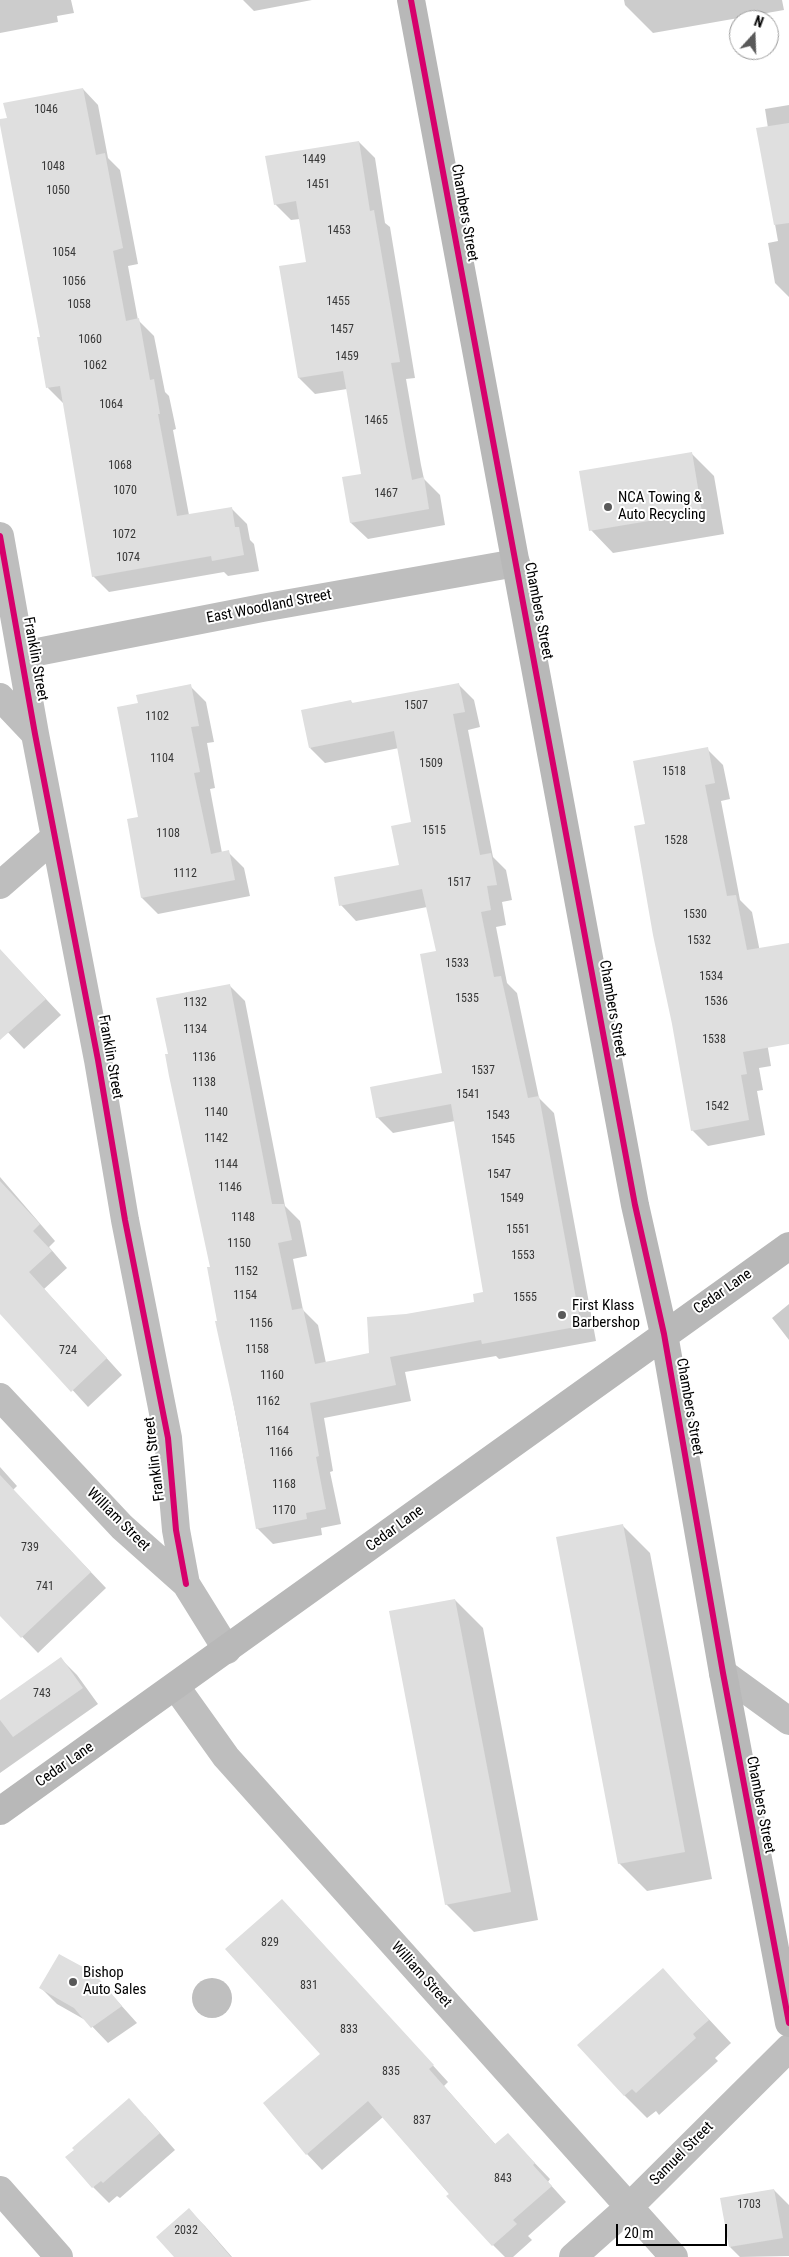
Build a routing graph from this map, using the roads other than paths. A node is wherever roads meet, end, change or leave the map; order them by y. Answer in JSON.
{"nodes":[{"id":1,"x":412,"y":0,"type":"edge"},
{"id":2,"x":0,"y":536,"type":"edge"},
{"id":3,"x":516,"y":563,"type":"junction"},
{"id":4,"x":22,"y":655,"type":"junction"},
{"id":5,"x":0,"y":697,"type":"edge"},
{"id":6,"x":35,"y":734,"type":"junction"},
{"id":7,"x":55,"y":837,"type":"junction"},
{"id":8,"x":0,"y":885,"type":"edge"},
{"id":9,"x":789,"y":1246,"type":"edge"},
{"id":10,"x":664,"y":1334,"type":"junction"},
{"id":11,"x":0,"y":1397,"type":"edge"},
{"id":12,"x":186,"y":1584,"type":"junction"},
{"id":13,"x":227,"y":1650,"type":"junction"},
{"id":14,"x":723,"y":1673,"type":"junction"},
{"id":15,"x":176,"y":1687,"type":"junction"},
{"id":16,"x":789,"y":1721,"type":"edge"},
{"id":17,"x":0,"y":1811,"type":"edge"},
{"id":18,"x":789,"y":2023,"type":"edge"},
{"id":19,"x":789,"y":2048,"type":"edge"},
{"id":20,"x":0,"y":2190,"type":"edge"},
{"id":21,"x":629,"y":2207,"type":"junction"},
{"id":22,"x":59,"y":2257,"type":"edge"},
{"id":23,"x":573,"y":2257,"type":"edge"},
{"id":24,"x":674,"y":2257,"type":"edge"}],
"edges":[{"from":1,"to":3,"type":"street","name":"Chambers Street"},
{"from":2,"to":4,"type":"street","name":"Franklin Street"},
{"from":3,"to":4,"type":"street","name":"East Woodland Street"},
{"from":3,"to":10,"type":"street","name":"Chambers Street"},
{"from":4,"to":6,"type":"street","name":"Franklin Street"},
{"from":5,"to":6,"type":"street"},
{"from":6,"to":7,"type":"street","name":"Franklin Street"},
{"from":7,"to":8,"type":"street"},
{"from":7,"to":12,"type":"street","name":"Franklin Street"},
{"from":9,"to":10,"type":"street","name":"Cedar Lane"},
{"from":10,"to":13,"type":"street","name":"Cedar Lane"},
{"from":10,"to":14,"type":"street","name":"Chambers Street"},
{"from":11,"to":12,"type":"street","name":"William Street"},
{"from":12,"to":13,"type":"street","name":"William Street"},
{"from":13,"to":15,"type":"street","name":"Cedar Lane"},
{"from":14,"to":16,"type":"street"},
{"from":14,"to":18,"type":"street","name":"Chambers Street"},
{"from":15,"to":17,"type":"street","name":"Cedar Lane"},
{"from":15,"to":21,"type":"street","name":"William Street"},
{"from":19,"to":21,"type":"street","name":"Samuel Street"},
{"from":20,"to":22,"type":"street"},
{"from":21,"to":23,"type":"street","name":"Samuel Street"},
{"from":21,"to":24,"type":"street","name":"William Street"}]}
